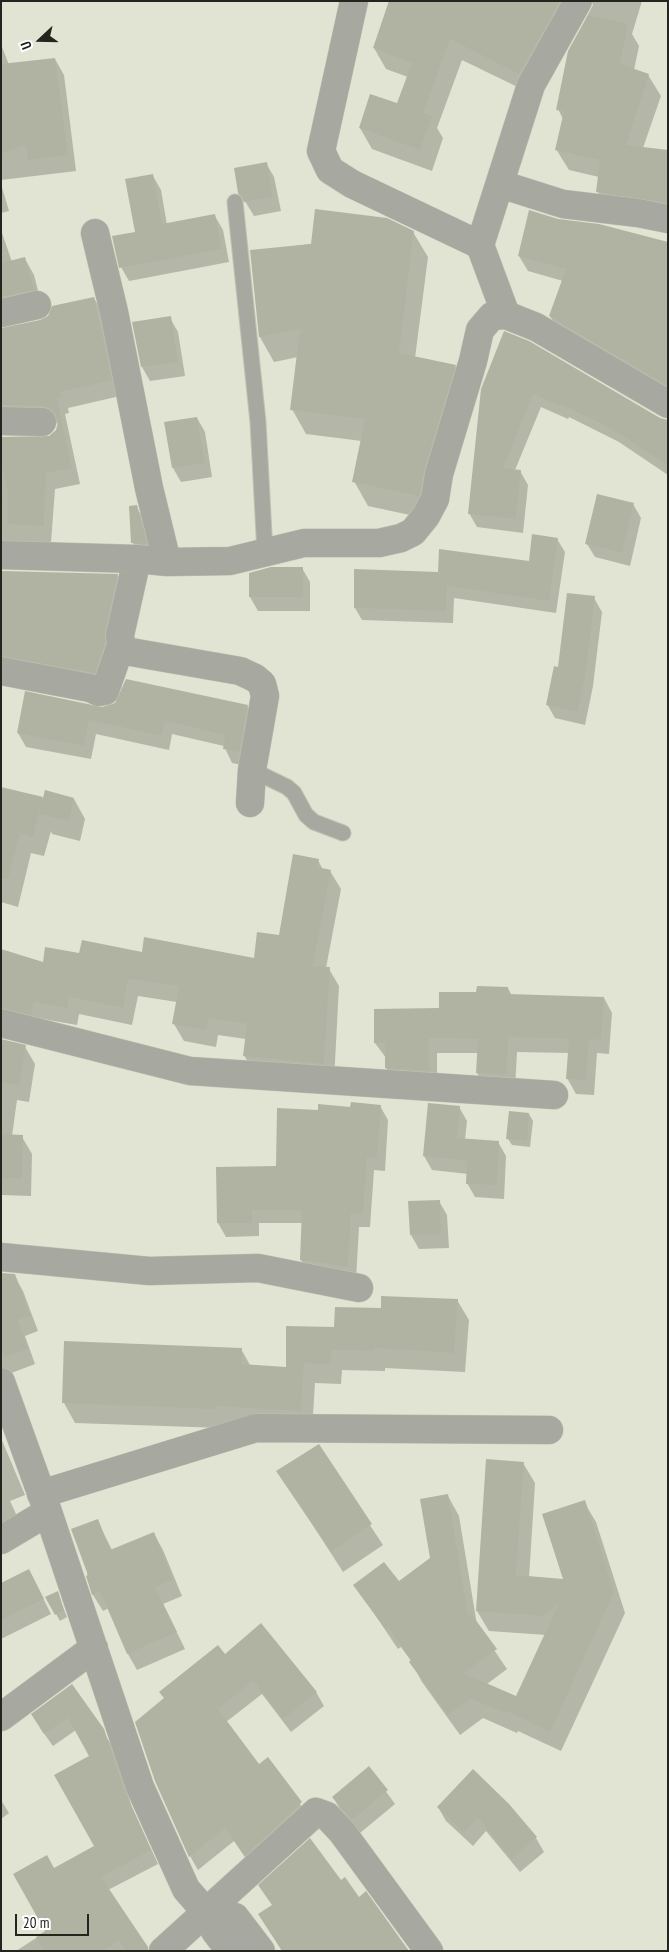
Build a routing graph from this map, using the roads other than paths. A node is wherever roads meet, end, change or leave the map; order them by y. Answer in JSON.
{"nodes":[{"id":1,"x":354,"y":1,"type":"edge"},
{"id":2,"x":578,"y":1,"type":"edge"},
{"id":3,"x":500,"y":184,"type":"junction"},
{"id":4,"x":234,"y":202,"type":"dead end"},
{"id":5,"x":668,"y":219,"type":"edge"},
{"id":6,"x":95,"y":234,"type":"dead end"},
{"id":7,"x":480,"y":245,"type":"junction"},
{"id":8,"x":37,"y":305,"type":"dead end"},
{"id":9,"x":1,"y":313,"type":"edge"},
{"id":10,"x":506,"y":314,"type":"junction"},
{"id":11,"x":668,"y":404,"type":"edge"},
{"id":12,"x":1,"y":421,"type":"edge"},
{"id":13,"x":42,"y":422,"type":"dead end"},
{"id":14,"x":265,"y":554,"type":"junction"},
{"id":15,"x":1,"y":555,"type":"edge"},
{"id":16,"x":137,"y":559,"type":"junction"},
{"id":17,"x":167,"y":562,"type":"junction"},
{"id":18,"x":120,"y":645,"type":"junction"},
{"id":19,"x":1,"y":671,"type":"edge"},
{"id":20,"x":252,"y":770,"type":"junction"},
{"id":21,"x":250,"y":803,"type":"dead end"},
{"id":22,"x":343,"y":833,"type":"dead end"},
{"id":23,"x":1,"y":1023,"type":"edge"},
{"id":24,"x":554,"y":1095,"type":"dead end"},
{"id":25,"x":1,"y":1258,"type":"edge"},
{"id":26,"x":359,"y":1288,"type":"dead end"},
{"id":27,"x":1,"y":1382,"type":"edge"},
{"id":28,"x":549,"y":1430,"type":"dead end"},
{"id":29,"x":45,"y":1503,"type":"junction"},
{"id":30,"x":1,"y":1540,"type":"edge"},
{"id":31,"x":94,"y":1648,"type":"junction"},
{"id":32,"x":1,"y":1717,"type":"edge"},
{"id":33,"x":206,"y":1911,"type":"junction"},
{"id":34,"x":163,"y":1951,"type":"edge"},
{"id":35,"x":230,"y":1951,"type":"edge"},
{"id":36,"x":261,"y":1951,"type":"edge"},
{"id":37,"x":429,"y":1951,"type":"edge"}],
"edges":[{"from":1,"to":7,"type":"street"},
{"from":2,"to":3,"type":"street"},
{"from":3,"to":5,"type":"street"},
{"from":3,"to":7,"type":"street"},
{"from":4,"to":14,"type":"lane"},
{"from":6,"to":17,"type":"street"},
{"from":7,"to":10,"type":"street"},
{"from":8,"to":9,"type":"street"},
{"from":10,"to":11,"type":"street"},
{"from":10,"to":14,"type":"street"},
{"from":12,"to":13,"type":"street"},
{"from":14,"to":17,"type":"street"},
{"from":15,"to":16,"type":"street"},
{"from":16,"to":17,"type":"street"},
{"from":16,"to":18,"type":"street"},
{"from":18,"to":19,"type":"street"},
{"from":18,"to":20,"type":"street"},
{"from":20,"to":21,"type":"street"},
{"from":20,"to":22,"type":"lane"},
{"from":23,"to":24,"type":"street"},
{"from":25,"to":26,"type":"street"},
{"from":27,"to":29,"type":"street"},
{"from":28,"to":29,"type":"street"},
{"from":29,"to":30,"type":"street"},
{"from":29,"to":31,"type":"street"},
{"from":31,"to":32,"type":"street"},
{"from":31,"to":33,"type":"street"},
{"from":33,"to":34,"type":"street"},
{"from":33,"to":35,"type":"street"},
{"from":33,"to":36,"type":"street"},
{"from":33,"to":37,"type":"street"}]}
